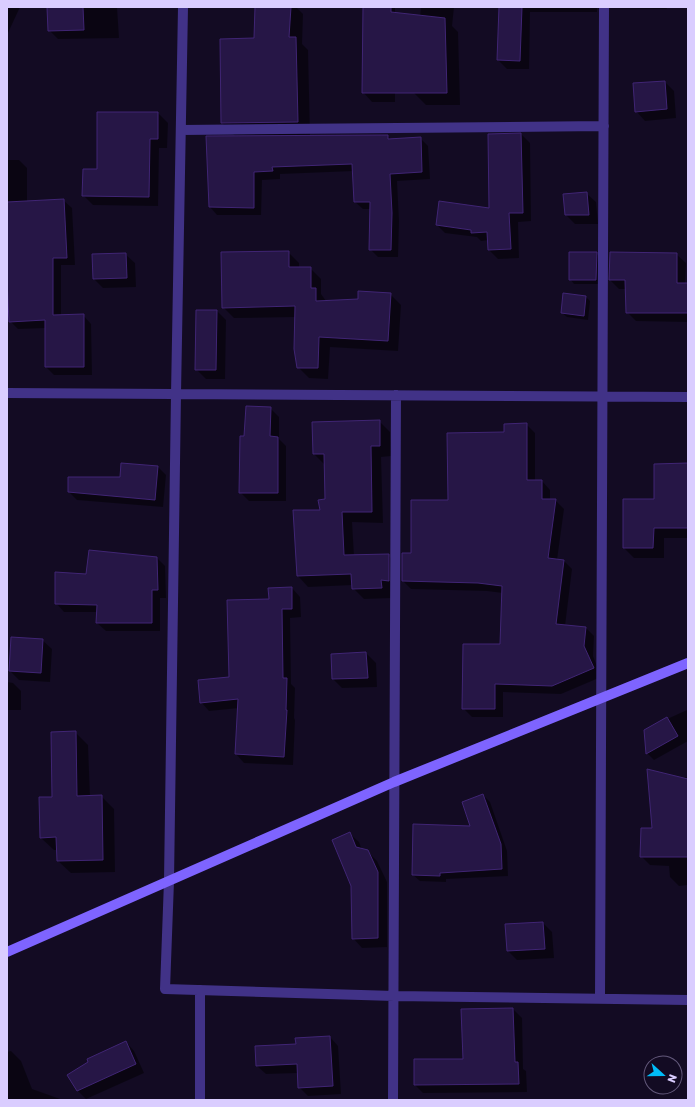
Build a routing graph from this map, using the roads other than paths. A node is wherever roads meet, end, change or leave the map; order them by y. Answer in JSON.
{"nodes":[{"id":1,"x":183,"y":7,"type":"edge"},
{"id":2,"x":604,"y":7,"type":"edge"},
{"id":3,"x":604,"y":126,"type":"junction"},
{"id":4,"x":181,"y":130,"type":"junction"},
{"id":5,"x":7,"y":394,"type":"edge"},
{"id":6,"x":176,"y":394,"type":"junction"},
{"id":7,"x":396,"y":396,"type":"junction"},
{"id":8,"x":602,"y":396,"type":"junction"},
{"id":9,"x":688,"y":397,"type":"edge"},
{"id":10,"x":688,"y":663,"type":"edge"},
{"id":11,"x":601,"y":699,"type":"junction"},
{"id":12,"x":394,"y":782,"type":"junction"},
{"id":13,"x":169,"y":881,"type":"junction"},
{"id":14,"x":7,"y":952,"type":"edge"},
{"id":15,"x":200,"y":990,"type":"junction"},
{"id":16,"x":394,"y":996,"type":"junction"},
{"id":17,"x":600,"y":998,"type":"junction"},
{"id":18,"x":688,"y":1000,"type":"edge"},
{"id":19,"x":200,"y":1100,"type":"edge"},
{"id":20,"x":393,"y":1100,"type":"edge"}],
"edges":[{"from":1,"to":4,"type":"street"},
{"from":2,"to":3,"type":"street"},
{"from":3,"to":4,"type":"street"},
{"from":3,"to":8,"type":"street"},
{"from":4,"to":6,"type":"street"},
{"from":5,"to":6,"type":"street"},
{"from":6,"to":7,"type":"street"},
{"from":6,"to":13,"type":"street"},
{"from":7,"to":8,"type":"street"},
{"from":7,"to":12,"type":"street"},
{"from":8,"to":9,"type":"street"},
{"from":8,"to":11,"type":"street"},
{"from":10,"to":11,"type":"main road"},
{"from":11,"to":12,"type":"main road"},
{"from":11,"to":17,"type":"street"},
{"from":12,"to":13,"type":"main road"},
{"from":12,"to":16,"type":"street"},
{"from":13,"to":14,"type":"main road"},
{"from":13,"to":15,"type":"street"},
{"from":15,"to":16,"type":"street"},
{"from":15,"to":19,"type":"street"},
{"from":16,"to":17,"type":"street"},
{"from":16,"to":20,"type":"street"},
{"from":17,"to":18,"type":"street"}]}
